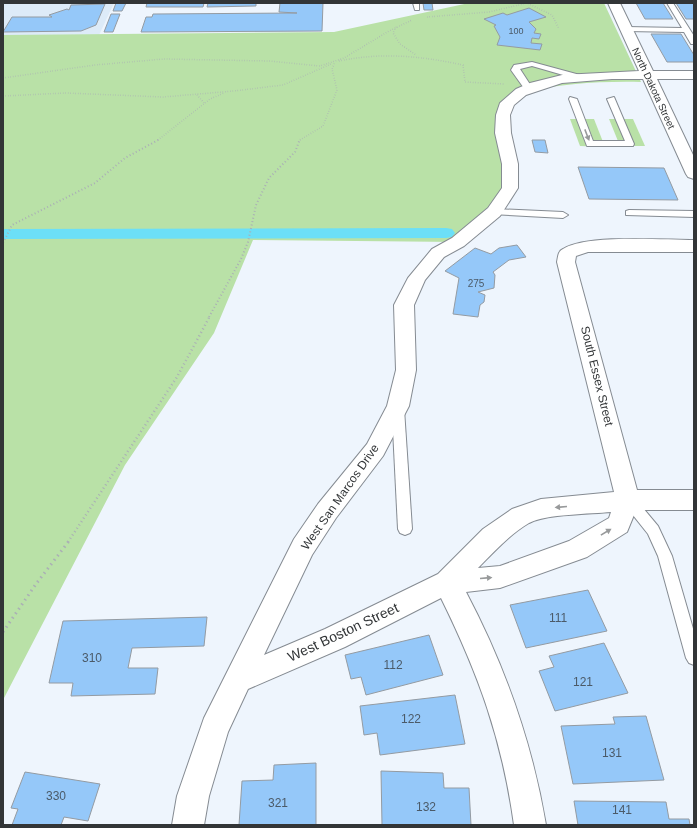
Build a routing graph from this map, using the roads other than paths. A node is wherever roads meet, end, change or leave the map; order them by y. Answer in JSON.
{"nodes":[{"id":1,"x":614,"y":3,"type":"edge"},
{"id":2,"x":670,"y":3,"type":"edge"},
{"id":3,"x":626,"y":29,"type":"junction"},
{"id":4,"x":686,"y":30,"type":"junction"},
{"id":5,"x":694,"y":42,"type":"edge"},
{"id":6,"x":648,"y":75,"type":"junction"},
{"id":7,"x":694,"y":75,"type":"edge"},
{"id":8,"x":577,"y":77,"type":"junction"},
{"id":9,"x":529,"y":89,"type":"junction"},
{"id":10,"x":573,"y":99,"type":"dead end"},
{"id":11,"x":611,"y":99,"type":"dead end"},
{"id":12,"x":694,"y":174,"type":"edge"},
{"id":13,"x":494,"y":212,"type":"junction"},
{"id":14,"x":629,"y":213,"type":"dead end"},
{"id":15,"x":694,"y":214,"type":"edge"},
{"id":16,"x":563,"y":215,"type":"dead end"},
{"id":17,"x":694,"y":246,"type":"edge"},
{"id":18,"x":398,"y":406,"type":"junction"},
{"id":19,"x":628,"y":500,"type":"junction"},
{"id":20,"x":694,"y":500,"type":"edge"},
{"id":21,"x":405,"y":529,"type":"dead end"},
{"id":22,"x":447,"y":582,"type":"junction"},
{"id":23,"x":694,"y":658,"type":"edge"},
{"id":24,"x":237,"y":680,"type":"junction"},
{"id":25,"x":188,"y":825,"type":"edge"},
{"id":26,"x":530,"y":825,"type":"edge"}],
"edges":[{"from":1,"to":3,"type":"street","name":"North Dakota Street"},
{"from":2,"to":4,"type":"lane"},
{"from":3,"to":4,"type":"lane"},
{"from":3,"to":6,"type":"street","name":"North Dakota Street"},
{"from":4,"to":5,"type":"lane"},
{"from":6,"to":7,"type":"street","name":"West San Marcos Drive"},
{"from":6,"to":8,"type":"street","name":"West San Marcos Drive"},
{"from":6,"to":12,"type":"street","name":"North Dakota Street"},
{"from":8,"to":9,"type":"street","name":"West San Marcos Drive"},
{"from":8,"to":9,"type":"lane"},
{"from":9,"to":13,"type":"street","name":"West San Marcos Drive"},
{"from":10,"to":11,"type":"lane","one_way":true},
{"from":13,"to":16,"type":"lane"},
{"from":13,"to":18,"type":"street","name":"West San Marcos Drive"},
{"from":14,"to":15,"type":"lane"},
{"from":17,"to":19,"type":"street","name":"South Essex Street"},
{"from":18,"to":21,"type":"lane"},
{"from":18,"to":24,"type":"street","name":"West San Marcos Drive"},
{"from":19,"to":20,"type":"street","name":"West Boston Street"},
{"from":19,"to":22,"type":"street","name":"West Boston Street","one_way":true},
{"from":22,"to":19,"type":"street","name":"West Boston Street","one_way":true},
{"from":19,"to":23,"type":"lane"},
{"from":22,"to":24,"type":"street","name":"West Boston Street"},
{"from":22,"to":26,"type":"street"},
{"from":24,"to":25,"type":"street","name":"West San Marcos Drive"}]}
